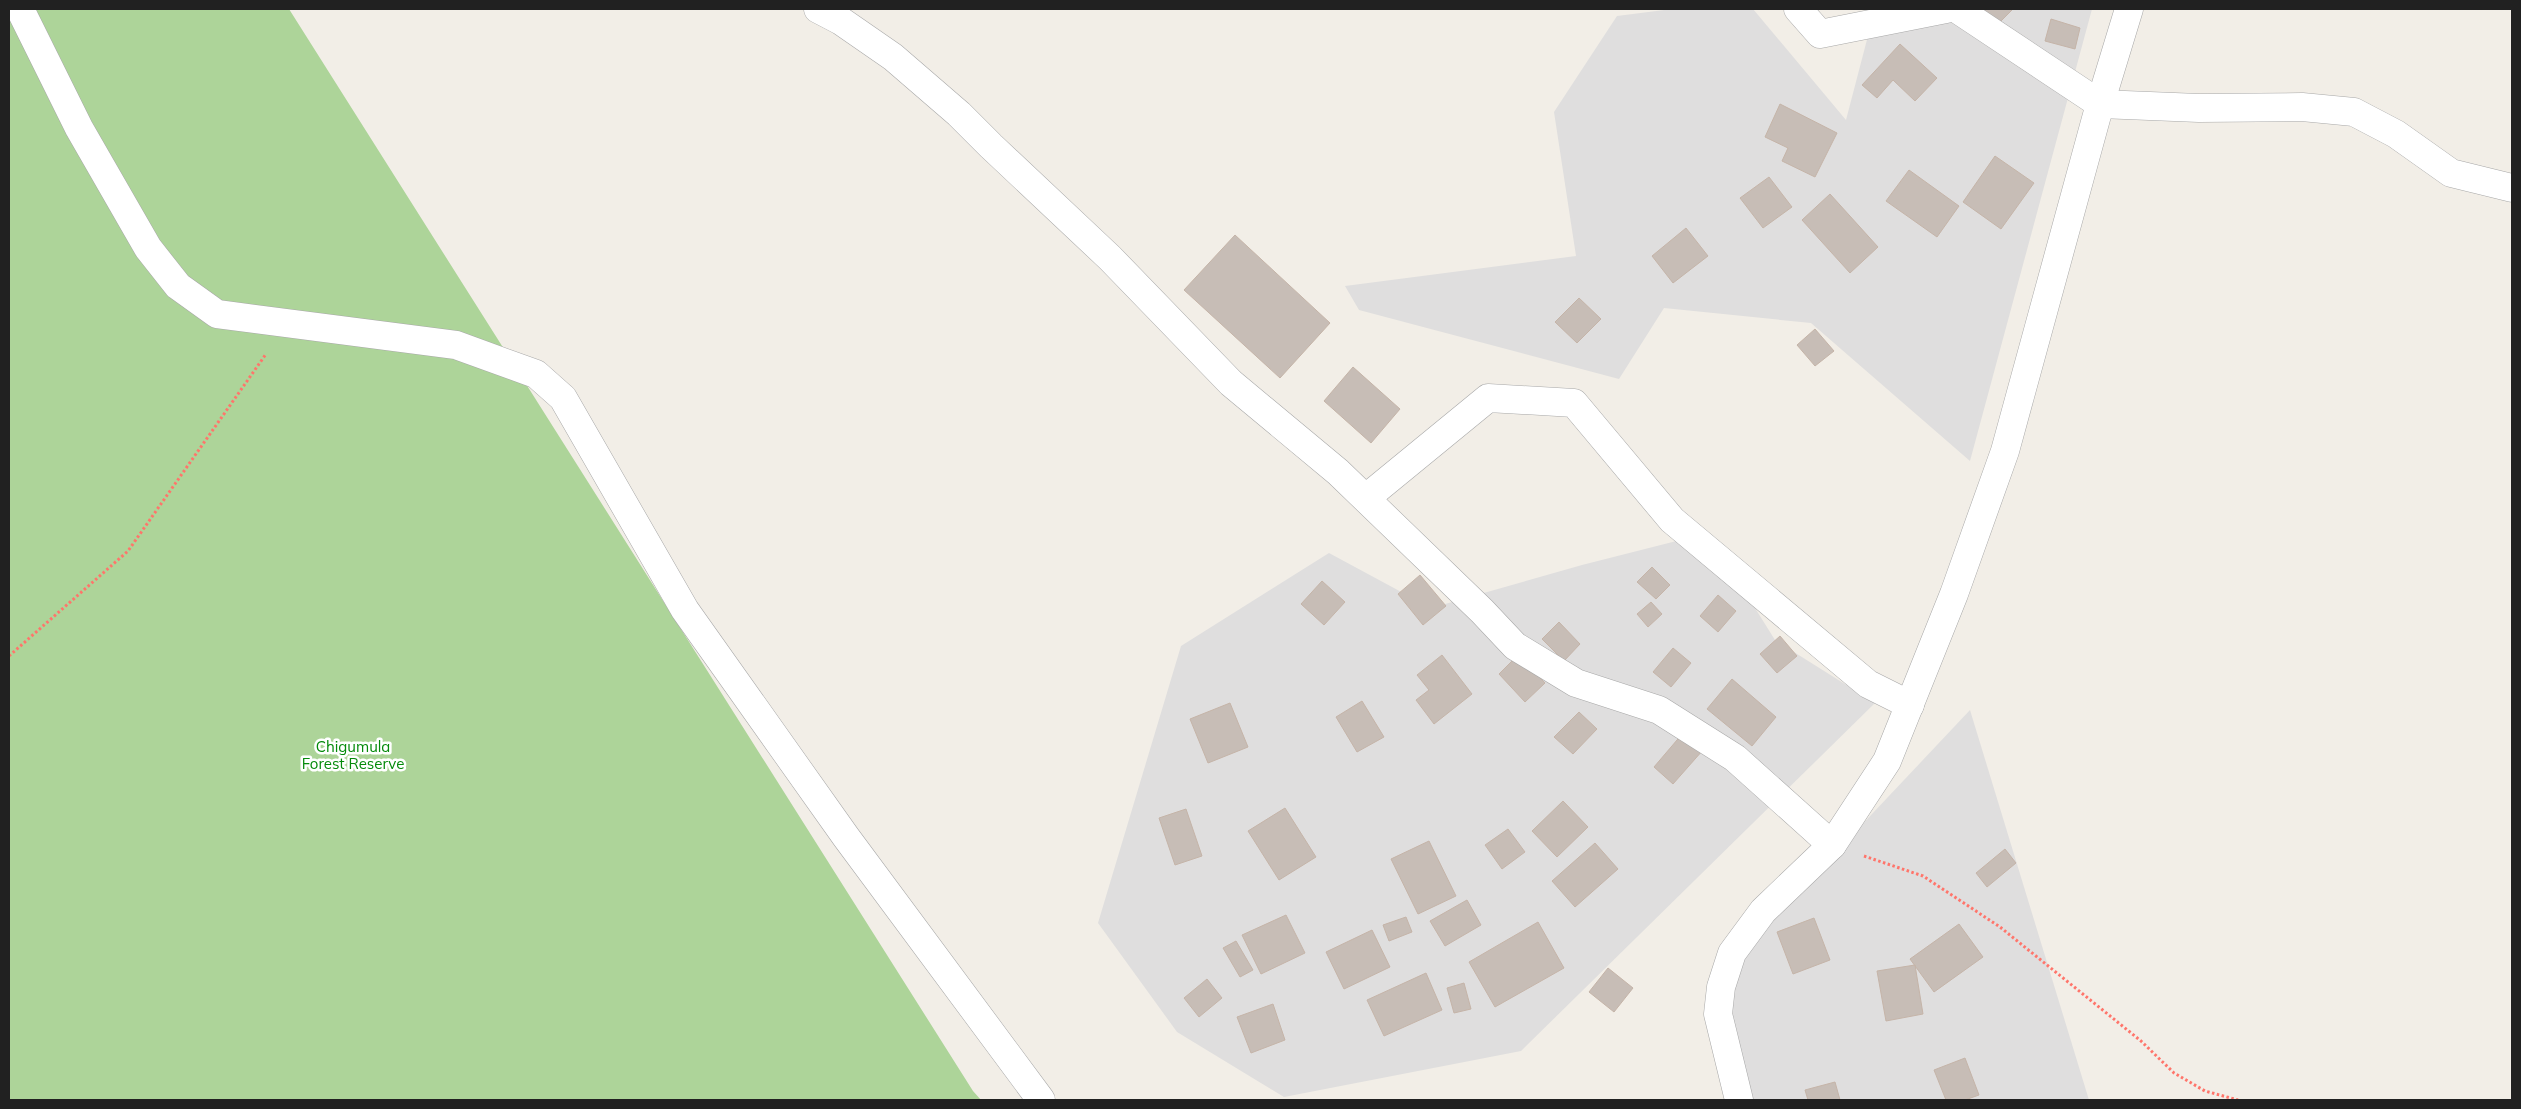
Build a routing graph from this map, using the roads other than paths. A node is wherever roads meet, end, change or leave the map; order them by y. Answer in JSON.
{"nodes":[{"id":1,"x":20,"y":9,"type":"edge"},
{"id":2,"x":818,"y":9,"type":"edge"},
{"id":3,"x":1798,"y":9,"type":"edge"},
{"id":4,"x":1946,"y":9,"type":"edge"},
{"id":5,"x":1957,"y":9,"type":"edge"},
{"id":6,"x":2129,"y":9,"type":"edge"},
{"id":7,"x":2100,"y":104,"type":"junction"},
{"id":8,"x":2512,"y":188,"type":"edge"},
{"id":9,"x":1366,"y":498,"type":"junction"},
{"id":10,"x":1910,"y":704,"type":"junction"},
{"id":11,"x":1832,"y":845,"type":"junction"},
{"id":12,"x":1041,"y":1100,"type":"edge"},
{"id":13,"x":1740,"y":1100,"type":"edge"}],
"edges":[{"from":1,"to":12,"type":"street"},
{"from":2,"to":9,"type":"street"},
{"from":3,"to":4,"type":"street"},
{"from":5,"to":7,"type":"street"},
{"from":6,"to":7,"type":"street"},
{"from":7,"to":8,"type":"street"},
{"from":7,"to":10,"type":"street"},
{"from":9,"to":10,"type":"street"},
{"from":9,"to":11,"type":"street"},
{"from":10,"to":11,"type":"street"},
{"from":11,"to":13,"type":"street"}]}
